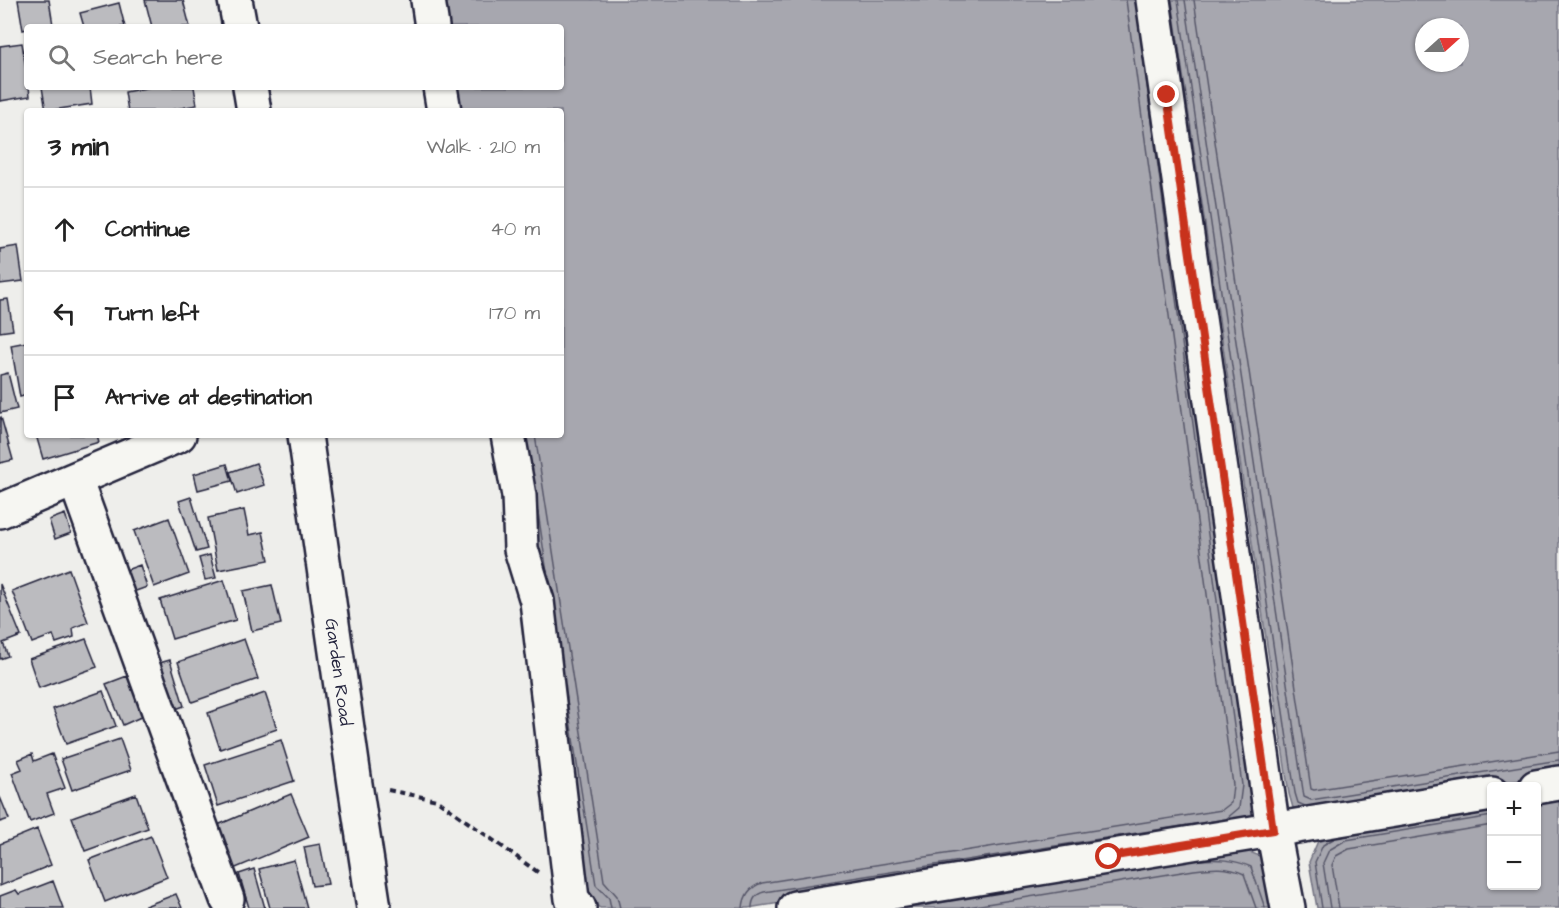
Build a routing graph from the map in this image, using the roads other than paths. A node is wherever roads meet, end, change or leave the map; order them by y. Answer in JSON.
{"nodes":[{"id":1,"x":235,"y":0,"type":"edge"},
{"id":2,"x":428,"y":0,"type":"edge"},
{"id":3,"x":1153,"y":0,"type":"edge"},
{"id":4,"x":239,"y":24,"type":"edge"},
{"id":5,"x":432,"y":24,"type":"edge"},
{"id":6,"x":250,"y":90,"type":"edge"},
{"id":7,"x":440,"y":90,"type":"edge"},
{"id":8,"x":254,"y":108,"type":"edge"},
{"id":9,"x":444,"y":108,"type":"edge"},
{"id":10,"x":164,"y":438,"type":"edge"},
{"id":11,"x":305,"y":438,"type":"edge"},
{"id":12,"x":509,"y":438,"type":"edge"},
{"id":13,"x":143,"y":442,"type":"edge"},
{"id":14,"x":75,"y":479,"type":"junction"},
{"id":15,"x":0,"y":511,"type":"edge"},
{"id":16,"x":1559,"y":783,"type":"edge"},
{"id":17,"x":1541,"y":786,"type":"edge"},
{"id":18,"x":1487,"y":795,"type":"edge"},
{"id":19,"x":1273,"y":830,"type":"junction"},
{"id":20,"x":227,"y":899,"type":"dead end"},
{"id":21,"x":575,"y":904,"type":"edge"},
{"id":22,"x":374,"y":908,"type":"edge"},
{"id":23,"x":795,"y":908,"type":"edge"},
{"id":24,"x":1288,"y":908,"type":"edge"}],
"edges":[{"from":1,"to":4,"type":"street"},
{"from":2,"to":5,"type":"street"},
{"from":3,"to":19,"type":"street"},
{"from":6,"to":8,"type":"street"},
{"from":7,"to":9,"type":"street"},
{"from":10,"to":13,"type":"street"},
{"from":11,"to":22,"type":"street","name":"Garden Road"},
{"from":12,"to":21,"type":"street"},
{"from":13,"to":14,"type":"street"},
{"from":14,"to":15,"type":"street"},
{"from":14,"to":20,"type":"street"},
{"from":16,"to":17,"type":"street"},
{"from":18,"to":19,"type":"street"},
{"from":19,"to":23,"type":"street"},
{"from":19,"to":24,"type":"street"}]}
